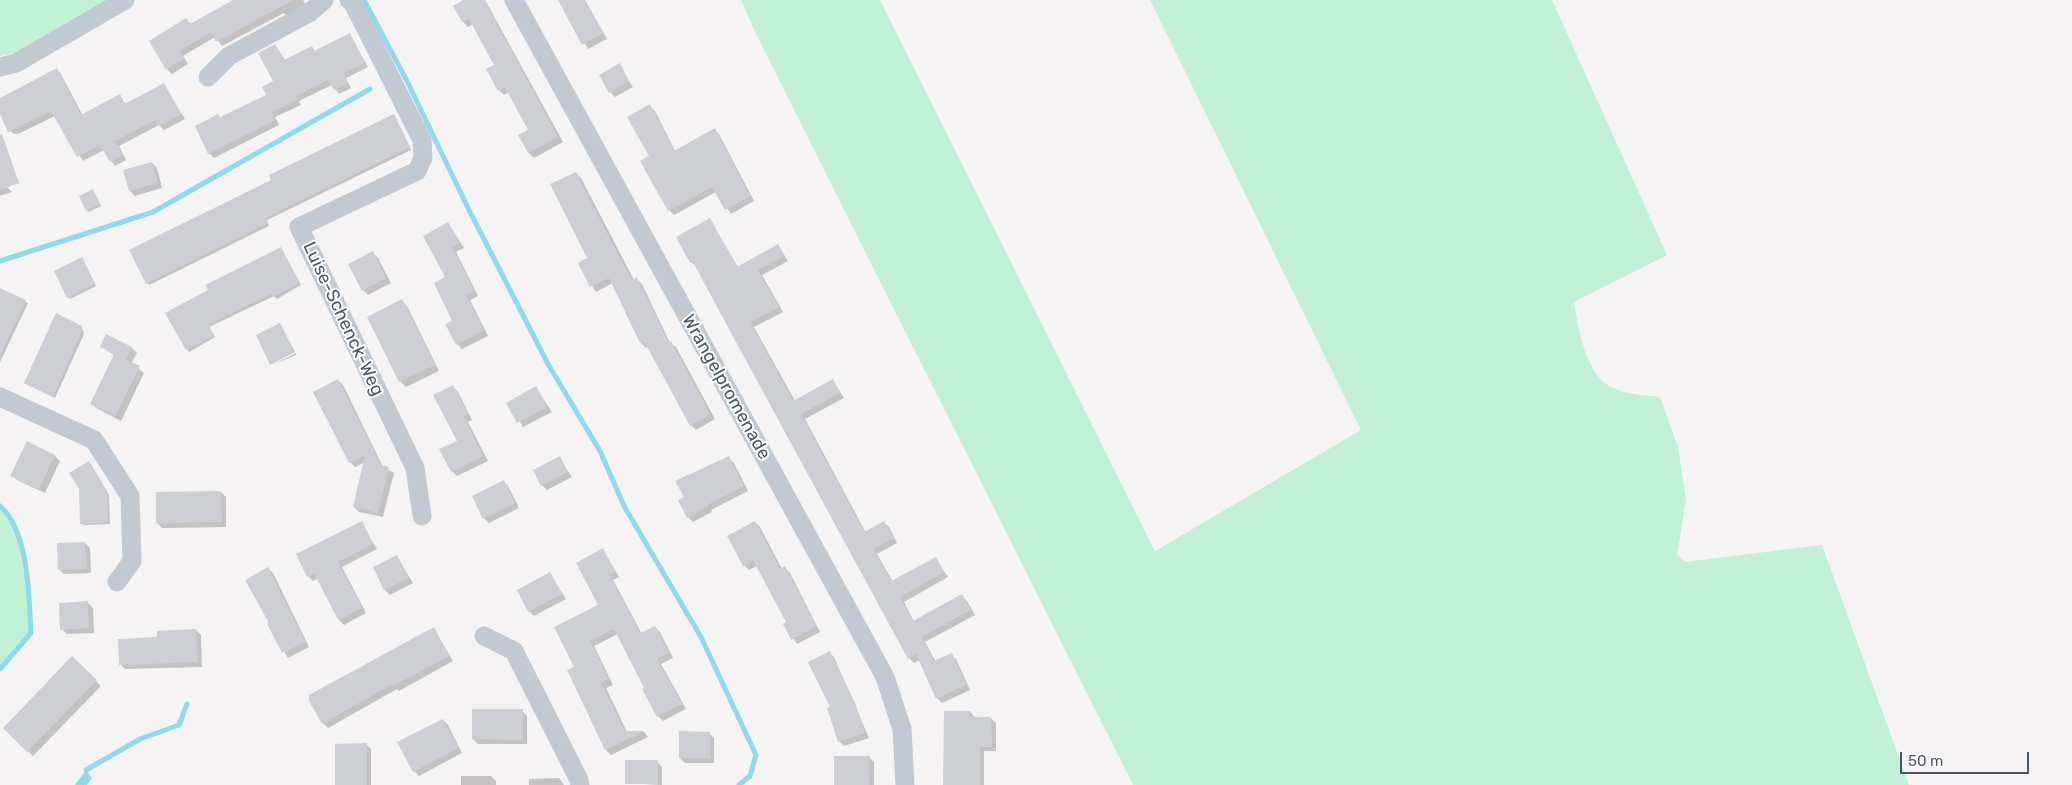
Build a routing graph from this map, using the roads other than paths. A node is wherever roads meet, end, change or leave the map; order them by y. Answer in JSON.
{"nodes":[{"id":1,"x":125,"y":0,"type":"edge"},
{"id":2,"x":324,"y":0,"type":"edge"},
{"id":3,"x":349,"y":0,"type":"edge"},
{"id":4,"x":514,"y":0,"type":"edge"},
{"id":5,"x":0,"y":67,"type":"edge"},
{"id":6,"x":208,"y":77,"type":"dead end"},
{"id":7,"x":0,"y":397,"type":"edge"},
{"id":8,"x":422,"y":516,"type":"dead end"},
{"id":9,"x":117,"y":582,"type":"dead end"},
{"id":10,"x":484,"y":636,"type":"dead end"},
{"id":11,"x":580,"y":785,"type":"edge"},
{"id":12,"x":905,"y":785,"type":"edge"}],
"edges":[{"from":1,"to":5,"type":"street"},
{"from":2,"to":6,"type":"street"},
{"from":3,"to":8,"type":"street","name":"Luise-Schenck-Weg"},
{"from":4,"to":12,"type":"street","name":"Wrangelpromenade"},
{"from":7,"to":9,"type":"street"},
{"from":10,"to":11,"type":"street"}]}
